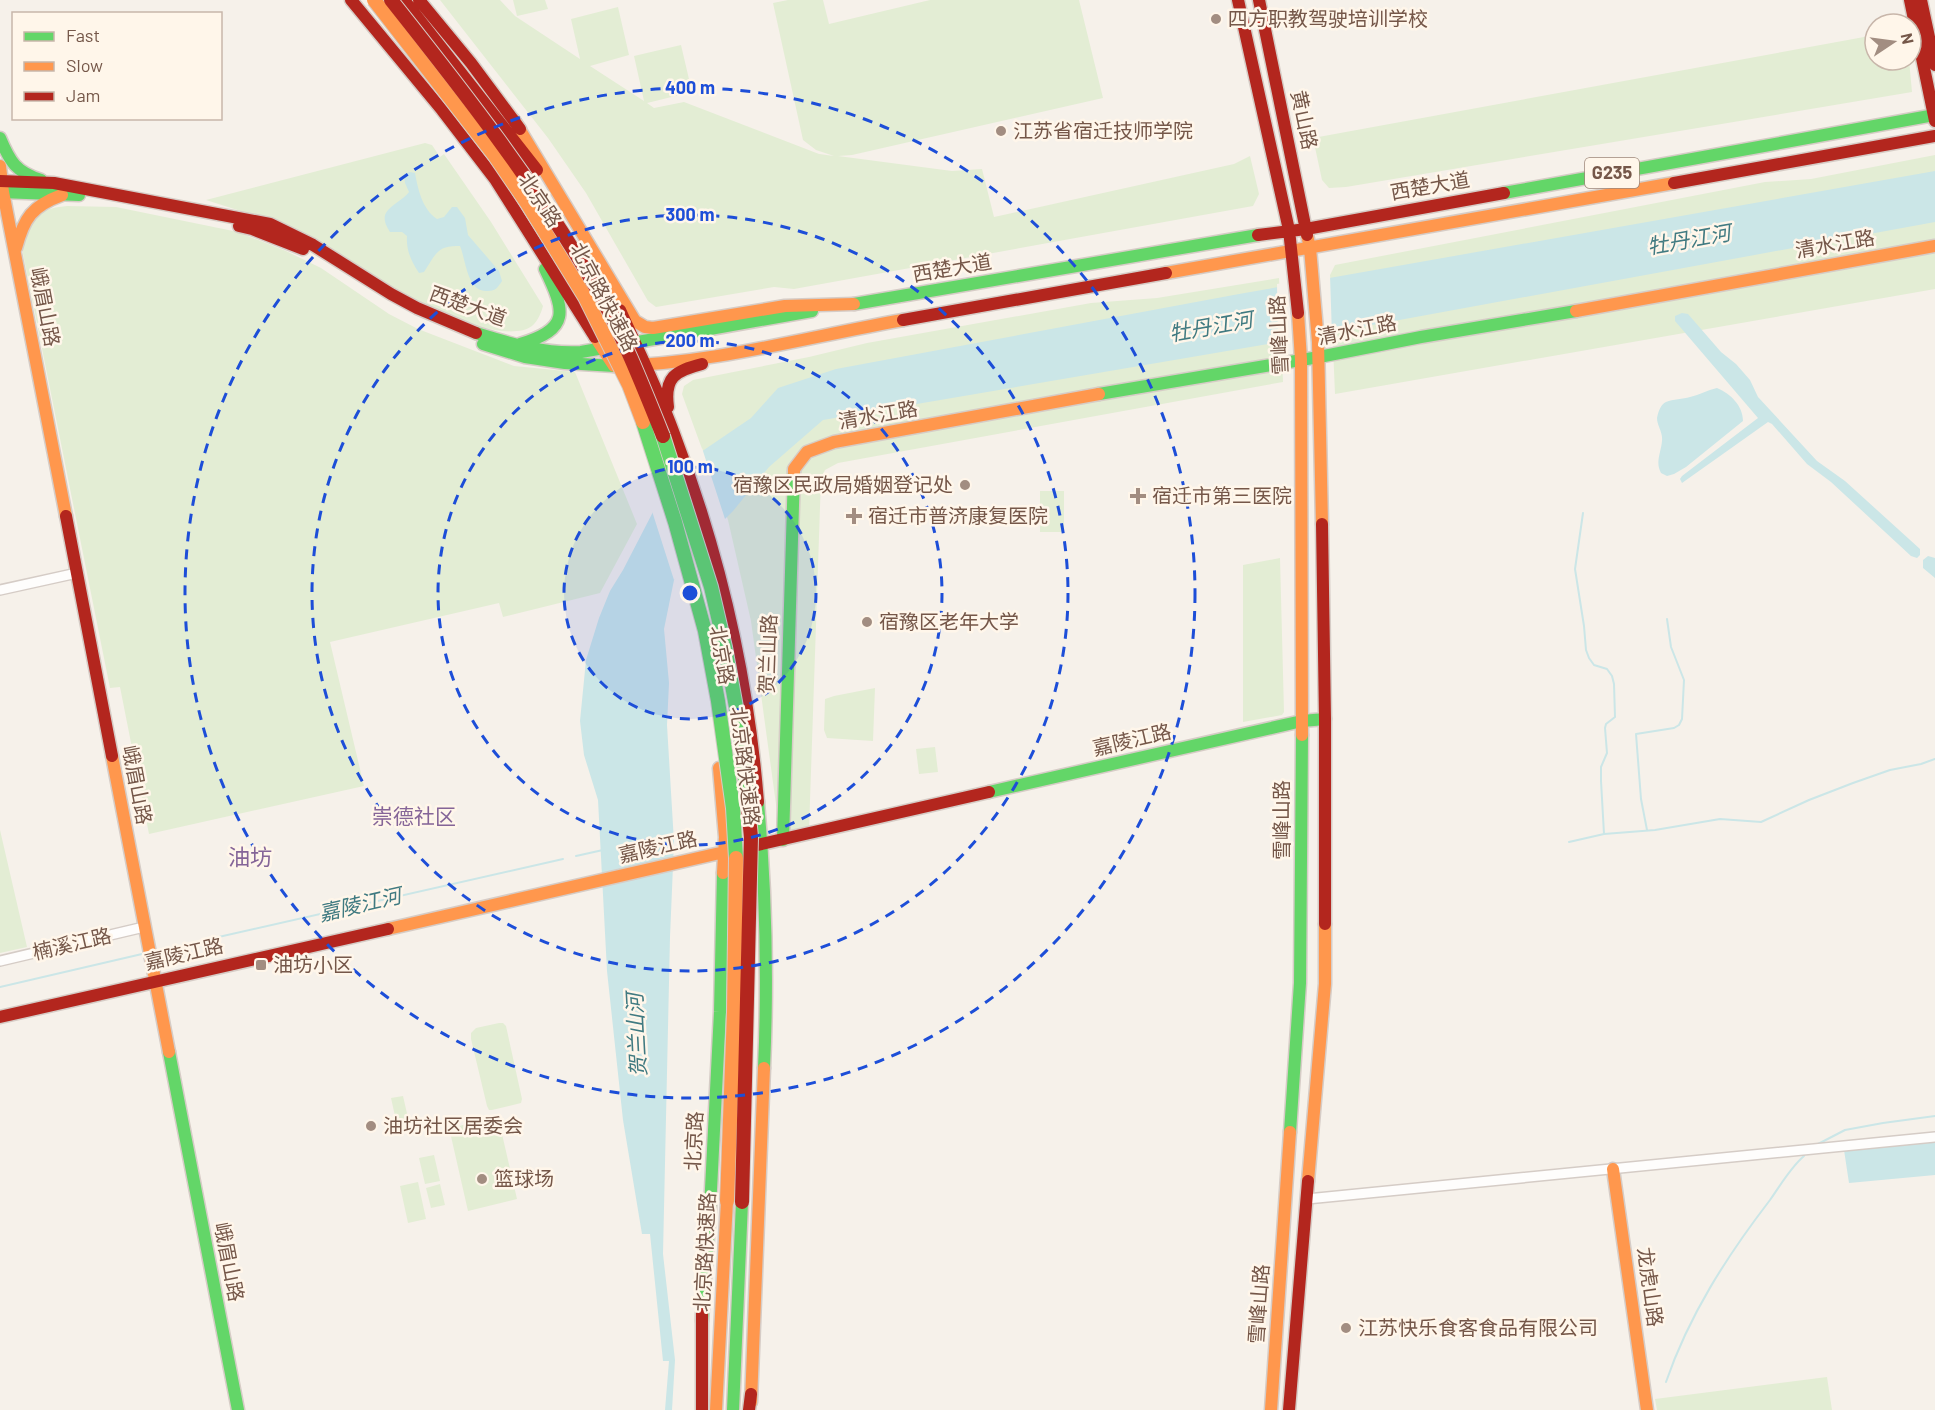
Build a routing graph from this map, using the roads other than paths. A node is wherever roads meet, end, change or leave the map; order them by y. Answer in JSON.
{"nodes":[{"id":1,"x":351,"y":0,"type":"edge"},
{"id":2,"x":358,"y":0,"type":"edge"},
{"id":3,"x":374,"y":0,"type":"edge"},
{"id":4,"x":391,"y":0,"type":"edge"},
{"id":5,"x":404,"y":0,"type":"edge"},
{"id":6,"x":419,"y":0,"type":"edge"},
{"id":7,"x":1238,"y":0,"type":"edge"},
{"id":8,"x":1259,"y":0,"type":"edge"},
{"id":9,"x":1910,"y":0,"type":"edge"},
{"id":10,"x":1921,"y":0,"type":"edge"},
{"id":11,"x":1935,"y":65,"type":"edge"},
{"id":12,"x":1935,"y":117,"type":"edge"},
{"id":13,"x":1935,"y":136,"type":"edge"},
{"id":14,"x":0,"y":138,"type":"edge"},
{"id":15,"x":0,"y":166,"type":"edge"},
{"id":16,"x":543,"y":167,"type":"junction"},
{"id":17,"x":54,"y":183,"type":"junction"},
{"id":18,"x":1,"y":187,"type":"edge"},
{"id":19,"x":65,"y":194,"type":"junction"},
{"id":20,"x":0,"y":215,"type":"edge"},
{"id":21,"x":520,"y":219,"type":"junction"},
{"id":22,"x":1306,"y":229,"type":"junction"},
{"id":23,"x":1289,"y":230,"type":"junction"},
{"id":24,"x":1935,"y":246,"type":"edge"},
{"id":25,"x":1310,"y":248,"type":"junction"},
{"id":26,"x":1292,"y":250,"type":"junction"},
{"id":27,"x":15,"y":252,"type":"junction"},
{"id":28,"x":597,"y":264,"type":"junction"},
{"id":29,"x":846,"y":305,"type":"junction"},
{"id":30,"x":853,"y":329,"type":"junction"},
{"id":31,"x":636,"y":342,"type":"junction"},
{"id":32,"x":520,"y":344,"type":"junction"},
{"id":33,"x":604,"y":348,"type":"junction"},
{"id":34,"x":1319,"y":357,"type":"junction"},
{"id":35,"x":1301,"y":360,"type":"junction"},
{"id":36,"x":614,"y":366,"type":"junction"},
{"id":37,"x":646,"y":367,"type":"junction"},
{"id":38,"x":673,"y":430,"type":"junction"},
{"id":39,"x":794,"y":469,"type":"joint"},
{"id":40,"x":77,"y":573,"type":"junction"},
{"id":41,"x":0,"y":590,"type":"edge"},
{"id":42,"x":1325,"y":719,"type":"junction"},
{"id":43,"x":1302,"y":721,"type":"junction"},
{"id":44,"x":783,"y":840,"type":"junction"},
{"id":45,"x":761,"y":844,"type":"junction"},
{"id":46,"x":725,"y":852,"type":"junction"},
{"id":47,"x":144,"y":927,"type":"junction"},
{"id":48,"x":0,"y":961,"type":"edge"},
{"id":49,"x":155,"y":981,"type":"junction"},
{"id":50,"x":0,"y":1017,"type":"edge"},
{"id":51,"x":1935,"y":1137,"type":"edge"},
{"id":52,"x":1613,"y":1169,"type":"junction"},
{"id":53,"x":1307,"y":1199,"type":"junction"},
{"id":54,"x":702,"y":1313,"type":"junction"},
{"id":55,"x":238,"y":1410,"type":"edge"},
{"id":56,"x":695,"y":1410,"type":"edge"},
{"id":57,"x":702,"y":1410,"type":"edge"},
{"id":58,"x":716,"y":1410,"type":"edge"},
{"id":59,"x":733,"y":1410,"type":"edge"},
{"id":60,"x":750,"y":1410,"type":"edge"},
{"id":61,"x":1271,"y":1410,"type":"edge"},
{"id":62,"x":1289,"y":1410,"type":"edge"},
{"id":63,"x":1647,"y":1410,"type":"edge"}],
"edges":[{"from":1,"to":21,"type":"main road"},
{"from":2,"to":33,"type":"main road","name":"北京路"},
{"from":3,"to":58,"type":"main road","name":"北京路快速路","bridge":true},
{"from":4,"to":59,"type":"main road","name":"北京路快速路","bridge":true},
{"from":5,"to":28,"type":"main road","name":"北京路"},
{"from":6,"to":16,"type":"main road"},
{"from":7,"to":23,"type":"main road","name":"黄山路"},
{"from":8,"to":22,"type":"main road","name":"黄山路"},
{"from":9,"to":12,"type":"main road"},
{"from":10,"to":11,"type":"main road"},
{"from":12,"to":22,"type":"main road","name":"西楚大道","number":"G235"},
{"from":13,"to":25,"type":"main road","name":"西楚大道","number":"G235"},
{"from":14,"to":17,"type":"main road"},
{"from":15,"to":18,"type":"main road","name":"峨眉山路"},
{"from":16,"to":28,"type":"main road"},
{"from":16,"to":29,"type":"main road"},
{"from":17,"to":18,"type":"main road","name":"西楚大道"},
{"from":17,"to":32,"type":"main road","name":"西楚大道"},
{"from":18,"to":19,"type":"main road","name":"西楚大道"},
{"from":18,"to":27,"type":"main road","name":"峨眉山路"},
{"from":19,"to":27,"type":"main road"},
{"from":19,"to":36,"type":"main road","name":"西楚大道"},
{"from":20,"to":27,"type":"main road"},
{"from":21,"to":32,"type":"main road"},
{"from":21,"to":33,"type":"main road"},
{"from":22,"to":23,"type":"main road","name":"西楚大道","number":"G235"},
{"from":22,"to":25,"type":"main road","name":"黄山路"},
{"from":23,"to":26,"type":"main road","name":"雪峰山路"},
{"from":23,"to":29,"type":"main road","name":"西楚大道"},
{"from":24,"to":34,"type":"main road","name":"清水江路"},
{"from":25,"to":26,"type":"main road","number":"G235"},
{"from":25,"to":34,"type":"main road","name":"雪峰山路"},
{"from":26,"to":30,"type":"main road","name":"西楚大道"},
{"from":26,"to":35,"type":"main road","name":"雪峰山路"},
{"from":27,"to":40,"type":"main road","name":"峨眉山路"},
{"from":28,"to":31,"type":"main road","name":"北京路"},
{"from":29,"to":31,"type":"main road","name":"西楚大道"},
{"from":30,"to":37,"type":"main road","name":"西楚大道"},
{"from":30,"to":38,"type":"main road"},
{"from":31,"to":33,"type":"main road","name":"西楚大道"},
{"from":31,"to":37,"type":"main road","name":"北京路"},
{"from":32,"to":33,"type":"main road","name":"西楚大道"},
{"from":33,"to":36,"type":"main road","name":"北京路"},
{"from":34,"to":35,"type":"main road","name":"清水江路"},
{"from":34,"to":42,"type":"main road","name":"雪峰山路"},
{"from":35,"to":39,"type":"main road","name":"清水江路"},
{"from":35,"to":43,"type":"main road","name":"雪峰山路"},
{"from":36,"to":37,"type":"main road","name":"西楚大道"},
{"from":36,"to":46,"type":"main road","name":"北京路","bridge":true},
{"from":37,"to":38,"type":"main road","name":"北京路"},
{"from":38,"to":45,"type":"main road","name":"北京路"},
{"from":39,"to":44,"type":"main road","name":"贺兰山路"},
{"from":40,"to":41,"type":"street"},
{"from":40,"to":47,"type":"main road","name":"峨眉山路"},
{"from":42,"to":43,"type":"main road","name":"嘉陵江路"},
{"from":42,"to":53,"type":"main road","name":"雪峰山路"},
{"from":43,"to":44,"type":"main road","name":"嘉陵江路"},
{"from":43,"to":61,"type":"main road","name":"雪峰山路"},
{"from":44,"to":45,"type":"main road","name":"嘉陵江路"},
{"from":45,"to":46,"type":"main road","name":"嘉陵江路"},
{"from":45,"to":60,"type":"main road","name":"北京路"},
{"from":46,"to":49,"type":"main road","name":"嘉陵江路"},
{"from":46,"to":54,"type":"main road","name":"北京路"},
{"from":47,"to":48,"type":"street","name":"楠溪江路"},
{"from":47,"to":49,"type":"main road","name":"峨眉山路"},
{"from":49,"to":50,"type":"main road","name":"嘉陵江路"},
{"from":49,"to":55,"type":"main road","name":"峨眉山路"},
{"from":51,"to":52,"type":"street"},
{"from":52,"to":53,"type":"street"},
{"from":52,"to":63,"type":"main road","name":"龙虎山路"},
{"from":53,"to":62,"type":"main road","name":"雪峰山路"},
{"from":54,"to":56,"type":"main road","name":"北京路"},
{"from":54,"to":57,"type":"main road"}]}
